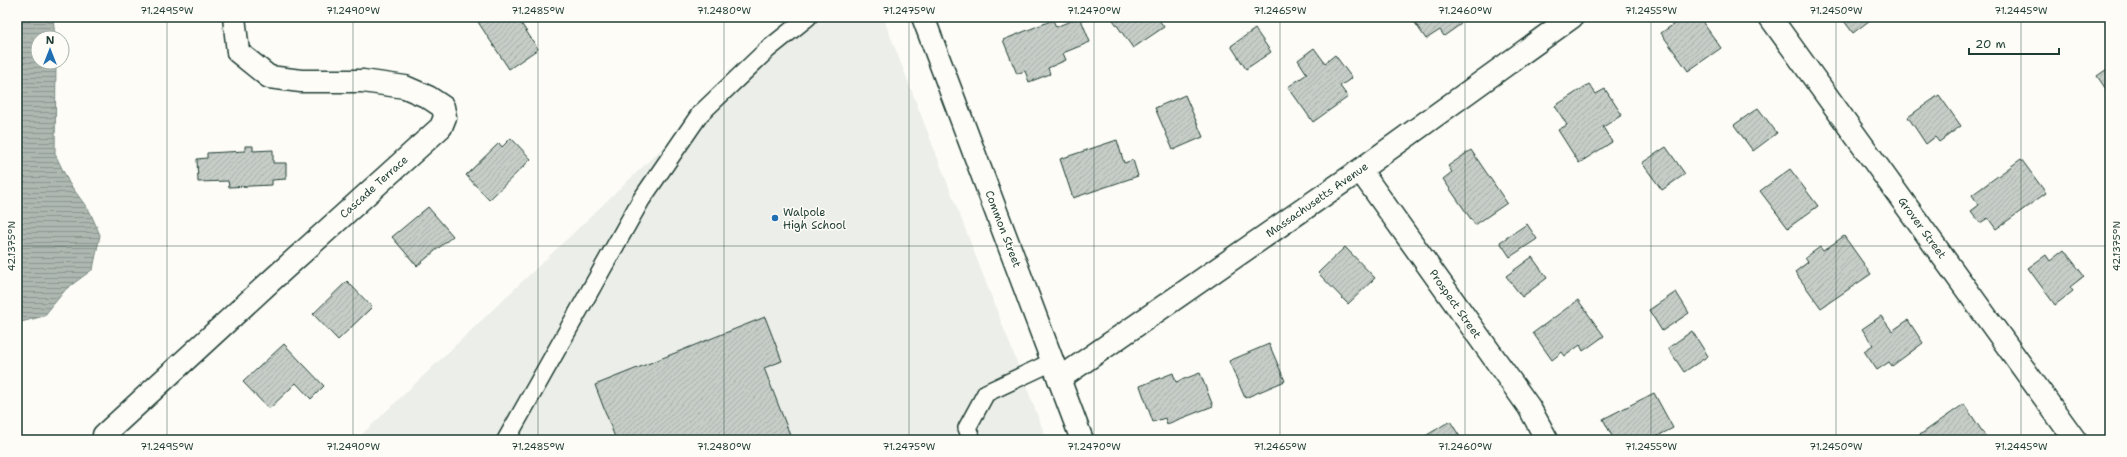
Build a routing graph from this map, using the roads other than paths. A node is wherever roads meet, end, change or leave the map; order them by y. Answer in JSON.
{"nodes":[{"id":1,"x":234,"y":17,"type":"edge"},
{"id":2,"x":808,"y":17,"type":"edge"},
{"id":3,"x":923,"y":17,"type":"edge"},
{"id":4,"x":1572,"y":17,"type":"edge"},
{"id":5,"x":1770,"y":17,"type":"edge"},
{"id":6,"x":1360,"y":170,"type":"junction"},
{"id":7,"x":1056,"y":370,"type":"junction"},
{"id":8,"x":104,"y":435,"type":"dead end"},
{"id":9,"x":506,"y":440,"type":"edge"},
{"id":10,"x":972,"y":440,"type":"edge"},
{"id":11,"x":1082,"y":440,"type":"edge"},
{"id":12,"x":1547,"y":440,"type":"edge"},
{"id":13,"x":2075,"y":440,"type":"edge"}],
"edges":[{"from":1,"to":8,"type":"street","name":"Cascade Terrace"},
{"from":2,"to":9,"type":"lane"},
{"from":3,"to":7,"type":"street","name":"Common Street"},
{"from":4,"to":6,"type":"street","name":"Massachusetts Avenue"},
{"from":5,"to":13,"type":"street","name":"Grover Street"},
{"from":6,"to":7,"type":"street","name":"Massachusetts Avenue"},
{"from":6,"to":12,"type":"street","name":"Prospect Street"},
{"from":7,"to":10,"type":"lane"},
{"from":7,"to":11,"type":"street","name":"Common Street"}]}
